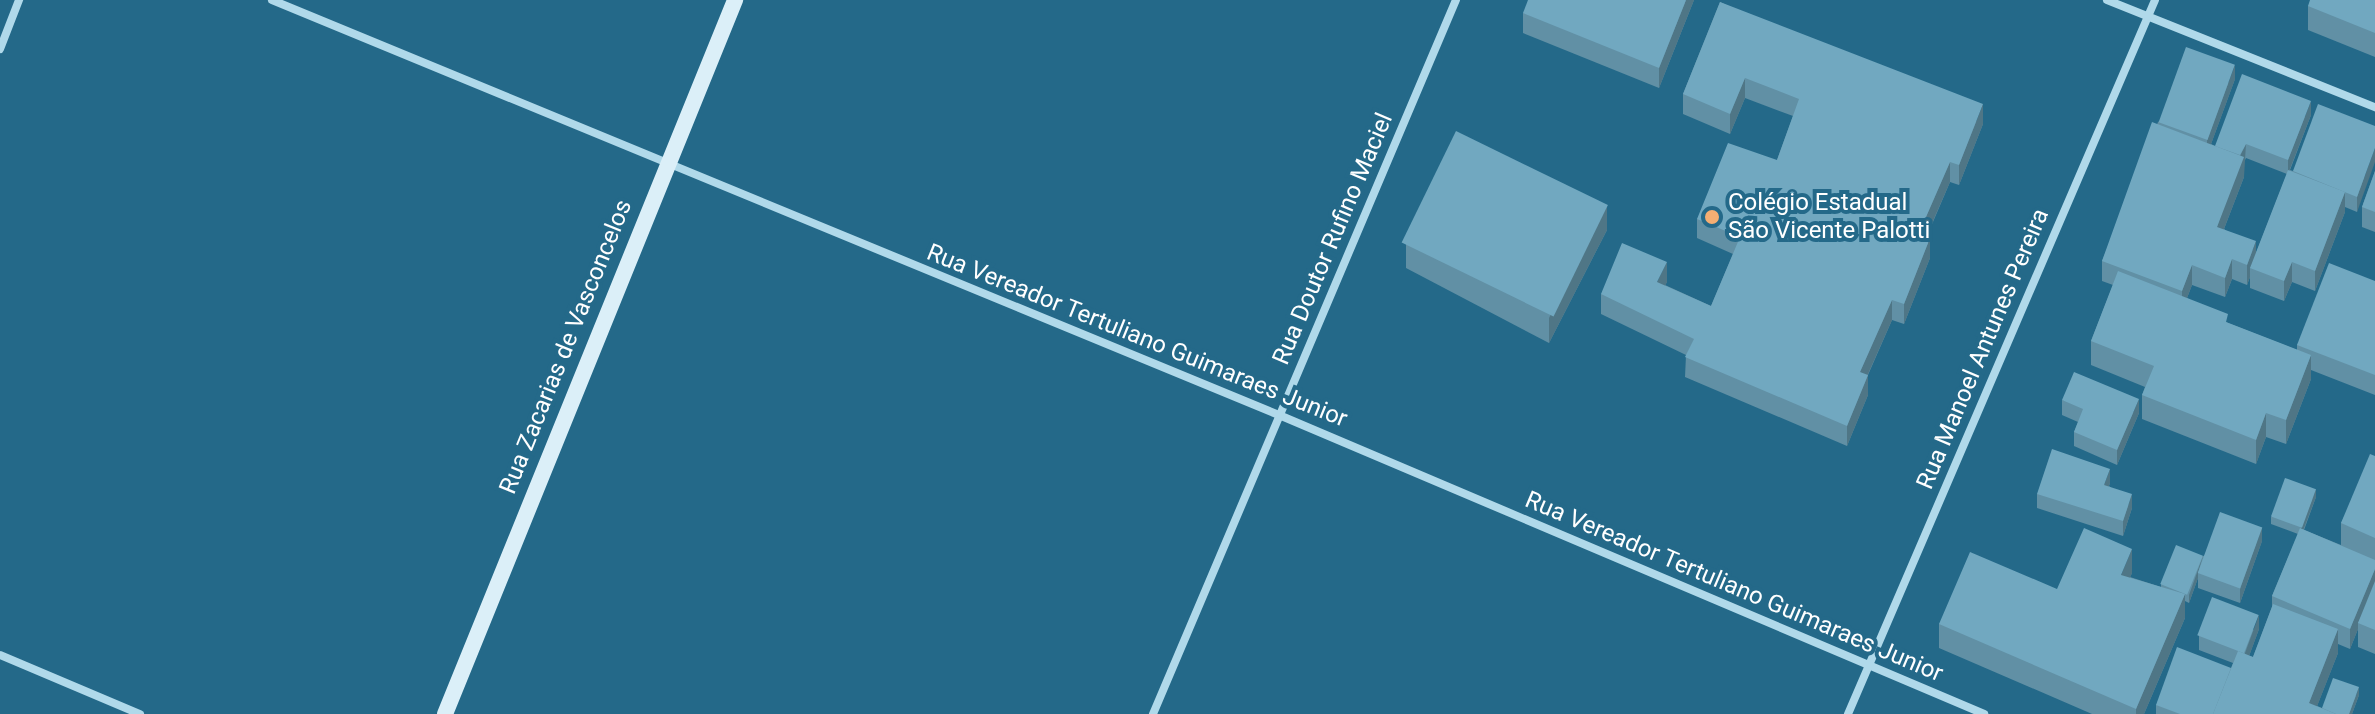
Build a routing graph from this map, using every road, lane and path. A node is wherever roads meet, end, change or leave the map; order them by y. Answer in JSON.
{"nodes":[{"id":1,"x":19,"y":0,"type":"edge"},
{"id":2,"x":272,"y":0,"type":"edge"},
{"id":3,"x":735,"y":0,"type":"edge"},
{"id":4,"x":1456,"y":0,"type":"edge"},
{"id":5,"x":2107,"y":0,"type":"edge"},
{"id":6,"x":2155,"y":0,"type":"edge"},
{"id":7,"x":2148,"y":17,"type":"junction"},
{"id":8,"x":0,"y":49,"type":"edge"},
{"id":9,"x":2375,"y":107,"type":"edge"},
{"id":10,"x":665,"y":163,"type":"junction"},
{"id":11,"x":1279,"y":415,"type":"junction"},
{"id":12,"x":0,"y":655,"type":"edge"},
{"id":13,"x":1869,"y":666,"type":"junction"},
{"id":14,"x":140,"y":714,"type":"edge"},
{"id":15,"x":445,"y":714,"type":"edge"},
{"id":16,"x":1153,"y":714,"type":"edge"},
{"id":17,"x":1848,"y":714,"type":"edge"},
{"id":18,"x":1984,"y":714,"type":"edge"}],
"edges":[{"from":1,"to":8,"type":"street"},
{"from":2,"to":10,"type":"street","name":"Rua Vereador Tertuliano Guimaraes Junior"},
{"from":3,"to":10,"type":"street","name":"Rua Zacarias de Vasconcelos"},
{"from":4,"to":11,"type":"street","name":"Rua Doutor Rufino Maciel"},
{"from":5,"to":7,"type":"street"},
{"from":6,"to":7,"type":"street","name":"Rua Manoel Antunes Pereira"},
{"from":7,"to":9,"type":"street"},
{"from":7,"to":13,"type":"street","name":"Rua Manoel Antunes Pereira"},
{"from":10,"to":11,"type":"street","name":"Rua Vereador Tertuliano Guimaraes Junior"},
{"from":10,"to":15,"type":"street","name":"Rua Zacarias de Vasconcelos"},
{"from":11,"to":13,"type":"street","name":"Rua Vereador Tertuliano Guimaraes Junior"},
{"from":11,"to":16,"type":"street","name":"Rua Doutor Rufino Maciel"},
{"from":12,"to":14,"type":"street"},
{"from":13,"to":17,"type":"street","name":"Rua Manoel Antunes Pereira"},
{"from":13,"to":18,"type":"street","name":"Rua Vereador Tertuliano Guimaraes Junior"}]}
